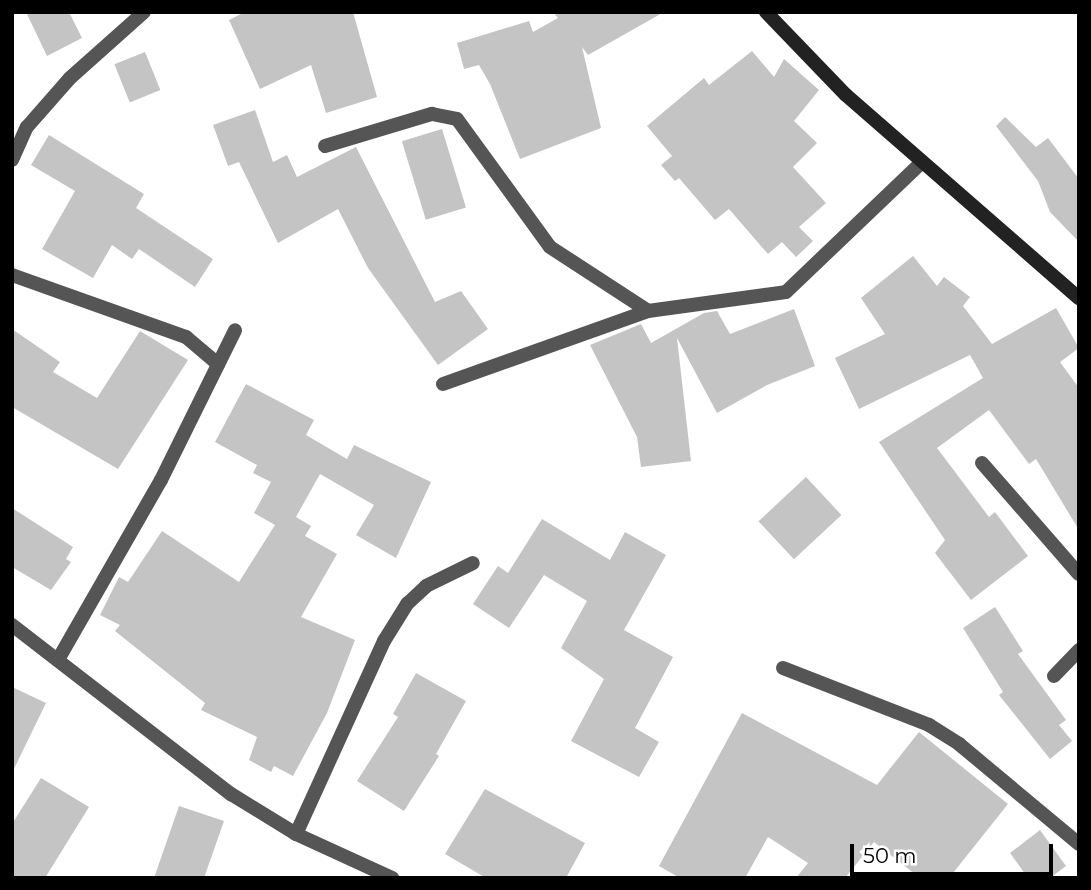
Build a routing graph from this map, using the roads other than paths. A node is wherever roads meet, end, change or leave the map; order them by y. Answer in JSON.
{"nodes":[{"id":1,"x":144,"y":12,"type":"edge"},
{"id":2,"x":766,"y":12,"type":"edge"},
{"id":3,"x":325,"y":146,"type":"dead end"},
{"id":4,"x":12,"y":160,"type":"edge"},
{"id":5,"x":922,"y":162,"type":"junction"},
{"id":6,"x":12,"y":275,"type":"edge"},
{"id":7,"x":1079,"y":298,"type":"edge"},
{"id":8,"x":648,"y":311,"type":"junction"},
{"id":9,"x":235,"y":330,"type":"dead end"},
{"id":10,"x":218,"y":364,"type":"junction"},
{"id":11,"x":443,"y":384,"type":"dead end"},
{"id":12,"x":982,"y":463,"type":"dead end"},
{"id":13,"x":473,"y":563,"type":"dead end"},
{"id":14,"x":1079,"y":574,"type":"edge"},
{"id":15,"x":12,"y":625,"type":"edge"},
{"id":16,"x":1079,"y":650,"type":"edge"},
{"id":17,"x":59,"y":658,"type":"junction"},
{"id":18,"x":783,"y":668,"type":"dead end"},
{"id":19,"x":1054,"y":676,"type":"dead end"},
{"id":20,"x":296,"y":834,"type":"junction"},
{"id":21,"x":1079,"y":844,"type":"edge"},
{"id":22,"x":392,"y":878,"type":"edge"}],
"edges":[{"from":1,"to":4,"type":"street"},
{"from":2,"to":5,"type":"main road"},
{"from":3,"to":8,"type":"street"},
{"from":5,"to":7,"type":"main road"},
{"from":5,"to":8,"type":"street"},
{"from":6,"to":10,"type":"street"},
{"from":8,"to":11,"type":"street"},
{"from":9,"to":10,"type":"street"},
{"from":10,"to":17,"type":"street"},
{"from":12,"to":14,"type":"street"},
{"from":13,"to":20,"type":"street"},
{"from":15,"to":17,"type":"street"},
{"from":16,"to":19,"type":"street"},
{"from":17,"to":20,"type":"street"},
{"from":18,"to":21,"type":"street"},
{"from":20,"to":22,"type":"street"}]}
